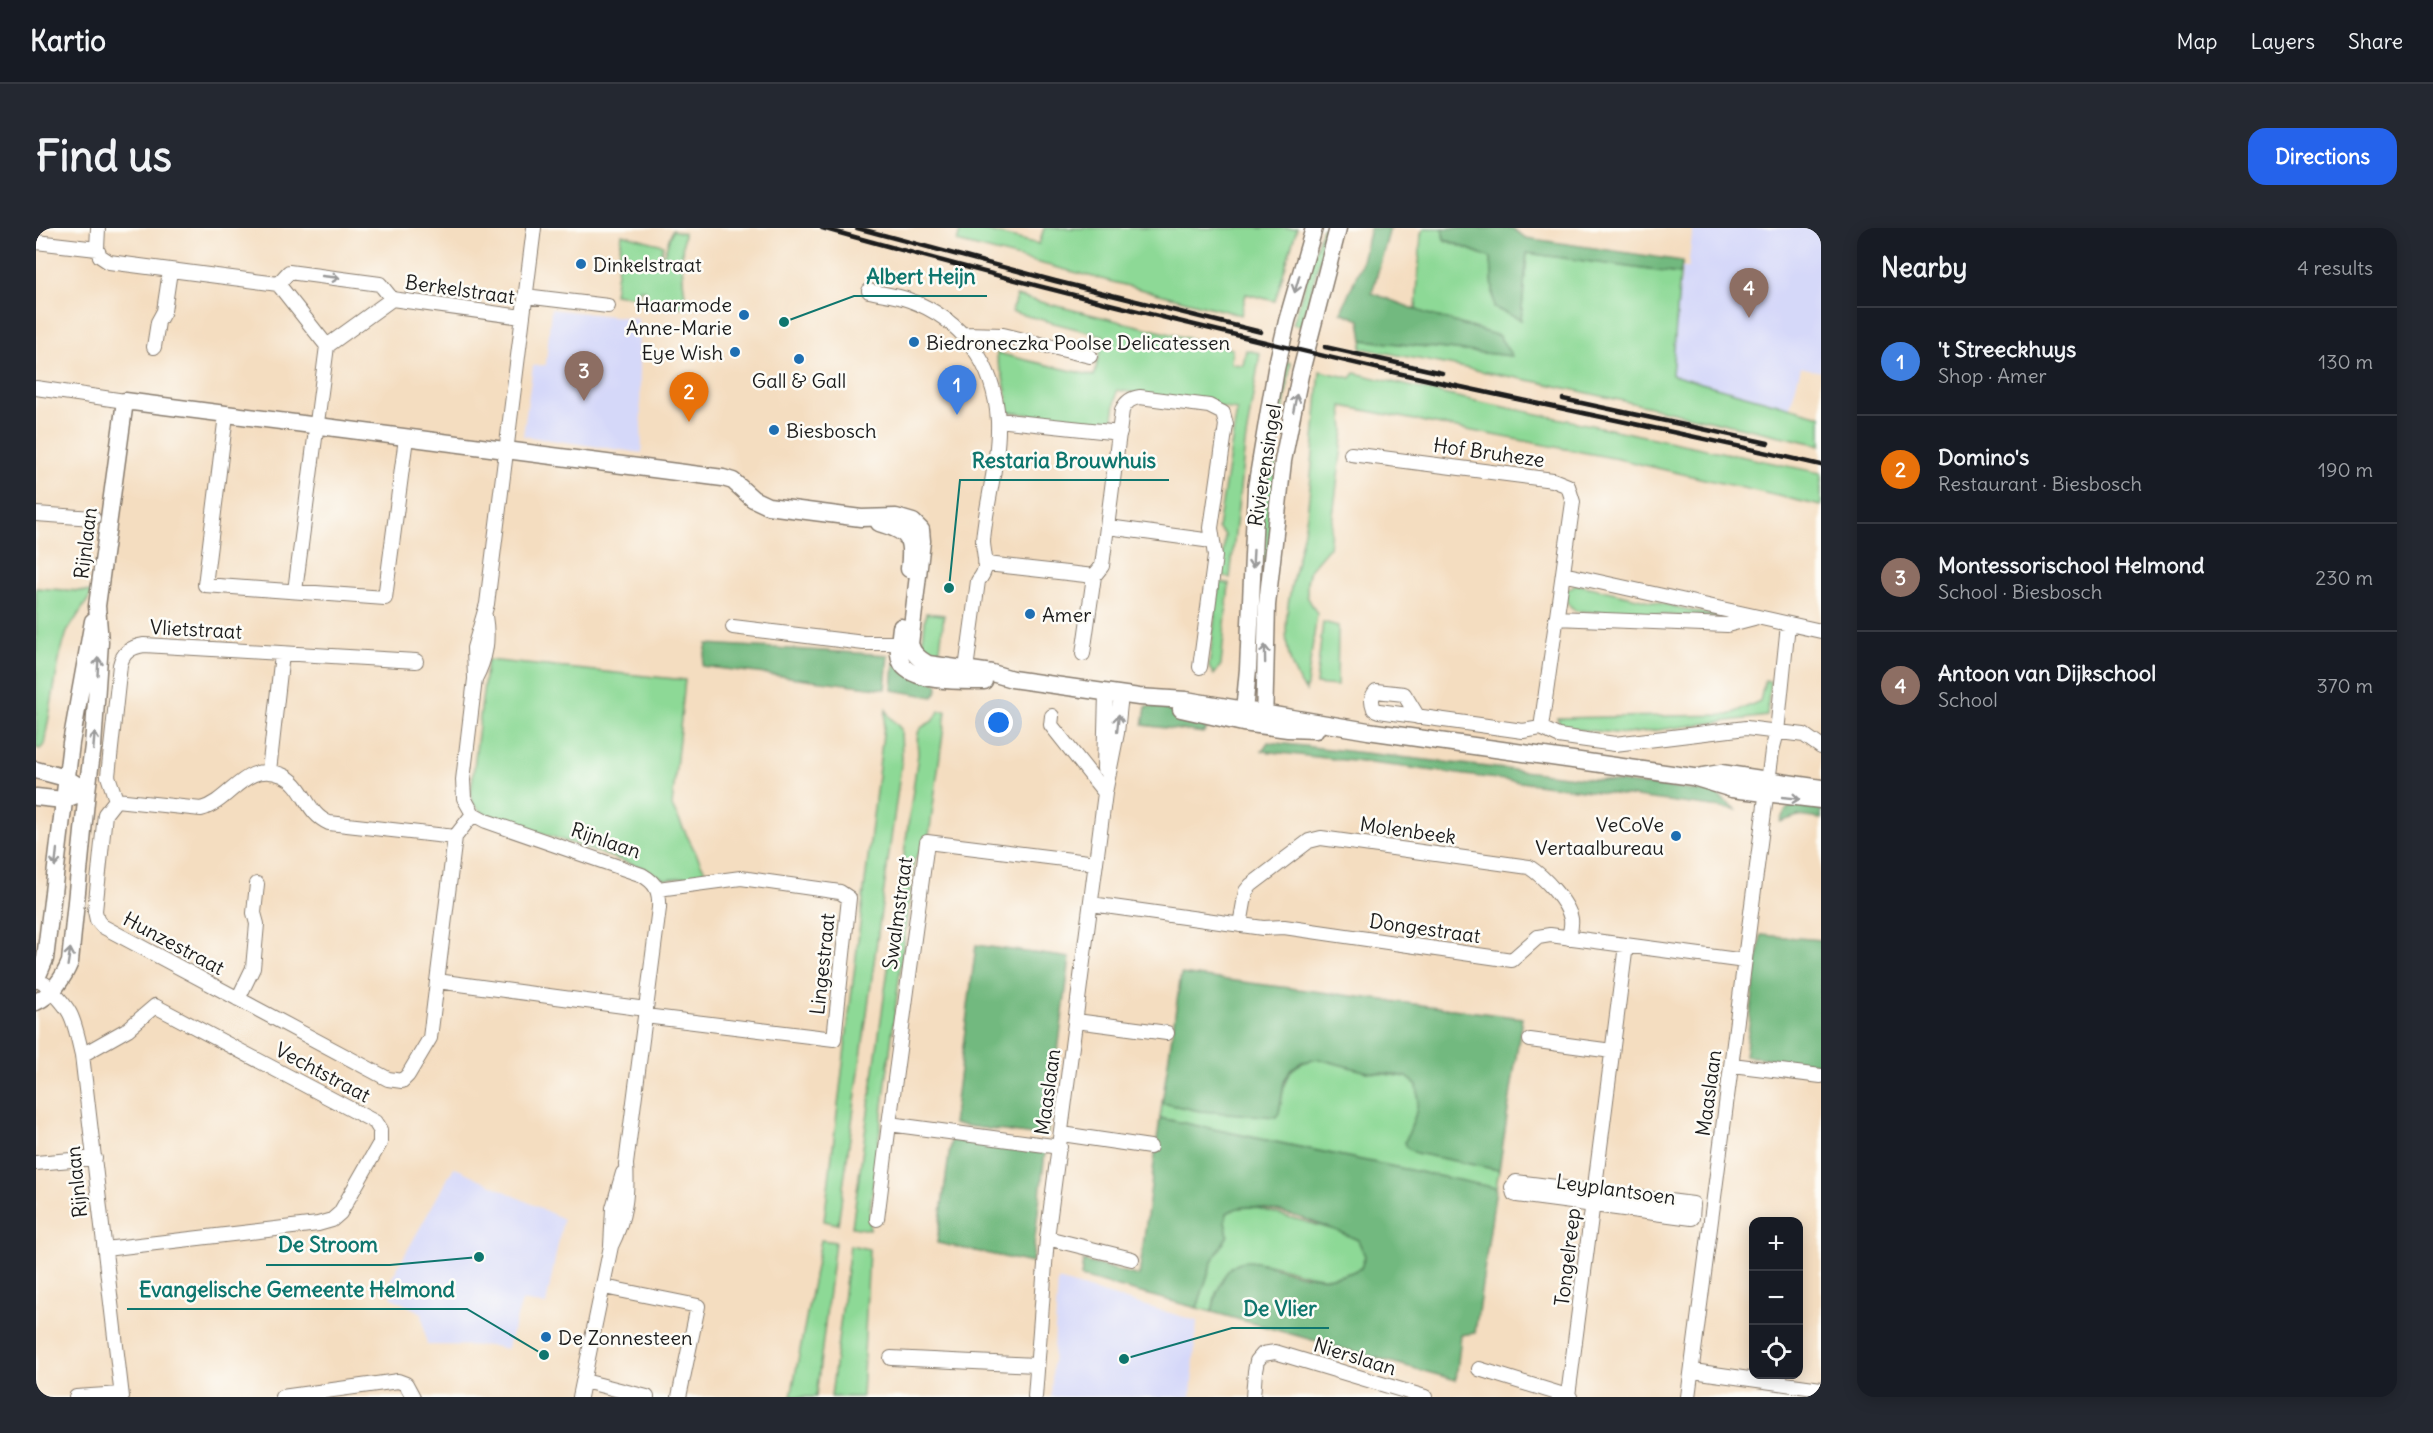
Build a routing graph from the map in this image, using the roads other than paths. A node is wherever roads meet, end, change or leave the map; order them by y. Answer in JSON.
{"nodes":[{"id":1,"x":98,"y":228,"type":"edge"},
{"id":2,"x":534,"y":228,"type":"edge"},
{"id":3,"x":1314,"y":228,"type":"edge"},
{"id":4,"x":1338,"y":228,"type":"edge"},
{"id":5,"x":36,"y":242,"type":"edge"},
{"id":6,"x":97,"y":249,"type":"junction"},
{"id":7,"x":170,"y":270,"type":"junction"},
{"id":8,"x":278,"y":284,"type":"junction"},
{"id":9,"x":869,"y":291,"type":"dead end"},
{"id":10,"x":525,"y":296,"type":"junction"},
{"id":11,"x":392,"y":299,"type":"junction"},
{"id":12,"x":608,"y":306,"type":"dead end"},
{"id":13,"x":522,"y":317,"type":"junction"},
{"id":14,"x":963,"y":334,"type":"junction"},
{"id":15,"x":327,"y":346,"type":"junction"},
{"id":16,"x":154,"y":347,"type":"dead end"},
{"id":17,"x":1090,"y":356,"type":"dead end"},
{"id":18,"x":36,"y":388,"type":"edge"},
{"id":19,"x":125,"y":402,"type":"junction"},
{"id":20,"x":226,"y":415,"type":"junction"},
{"id":21,"x":998,"y":420,"type":"junction"},
{"id":22,"x":316,"y":425,"type":"junction"},
{"id":23,"x":1120,"y":433,"type":"junction"},
{"id":24,"x":406,"y":438,"type":"junction"},
{"id":25,"x":506,"y":451,"type":"junction"},
{"id":26,"x":1351,"y":453,"type":"dead end"},
{"id":27,"x":36,"y":514,"type":"edge"},
{"id":28,"x":93,"y":518,"type":"dead end"},
{"id":29,"x":1108,"y":527,"type":"junction"},
{"id":30,"x":1212,"y":541,"type":"junction"},
{"id":31,"x":987,"y":564,"type":"junction"},
{"id":32,"x":1563,"y":574,"type":"junction"},
{"id":33,"x":1094,"y":576,"type":"junction"},
{"id":34,"x":295,"y":591,"type":"junction"},
{"id":35,"x":97,"y":606,"type":"junction"},
{"id":36,"x":1756,"y":617,"type":"junction"},
{"id":37,"x":1556,"y":618,"type":"junction"},
{"id":38,"x":1788,"y":624,"type":"junction"},
{"id":39,"x":733,"y":627,"type":"dead end"},
{"id":40,"x":1821,"y":631,"type":"edge"},
{"id":41,"x":904,"y":644,"type":"junction"},
{"id":42,"x":282,"y":654,"type":"junction"},
{"id":43,"x":1083,"y":654,"type":"dead end"},
{"id":44,"x":417,"y":661,"type":"dead end"},
{"id":45,"x":1200,"y":667,"type":"dead end"},
{"id":46,"x":965,"y":675,"type":"junction"},
{"id":47,"x":1114,"y":694,"type":"junction"},
{"id":48,"x":1052,"y":716,"type":"dead end"},
{"id":49,"x":1244,"y":716,"type":"junction"},
{"id":50,"x":1419,"y":717,"type":"dead end"},
{"id":51,"x":1264,"y":719,"type":"junction"},
{"id":52,"x":1541,"y":728,"type":"junction"},
{"id":53,"x":1777,"y":732,"type":"junction"},
{"id":54,"x":1821,"y":747,"type":"edge"},
{"id":55,"x":36,"y":770,"type":"edge"},
{"id":56,"x":269,"y":771,"type":"junction"},
{"id":57,"x":66,"y":778,"type":"junction"},
{"id":58,"x":1768,"y":788,"type":"junction"},
{"id":59,"x":1821,"y":788,"type":"edge"},
{"id":60,"x":87,"y":791,"type":"junction"},
{"id":61,"x":1105,"y":793,"type":"junction"},
{"id":62,"x":36,"y":797,"type":"edge"},
{"id":63,"x":63,"y":800,"type":"junction"},
{"id":64,"x":116,"y":800,"type":"junction"},
{"id":65,"x":1821,"y":800,"type":"edge"},
{"id":66,"x":473,"y":814,"type":"junction"},
{"id":67,"x":455,"y":837,"type":"junction"},
{"id":68,"x":1096,"y":863,"type":"junction"},
{"id":69,"x":257,"y":885,"type":"dead end"},
{"id":70,"x":658,"y":889,"type":"junction"},
{"id":71,"x":1091,"y":904,"type":"junction"},
{"id":72,"x":1240,"y":925,"type":"junction"},
{"id":73,"x":1569,"y":938,"type":"junction"},
{"id":74,"x":1626,"y":945,"type":"junction"},
{"id":75,"x":1745,"y":961,"type":"junction"},
{"id":76,"x":37,"y":979,"type":"edge"},
{"id":77,"x":437,"y":981,"type":"junction"},
{"id":78,"x":51,"y":990,"type":"junction"},
{"id":79,"x":237,"y":999,"type":"junction"},
{"id":80,"x":36,"y":1002,"type":"edge"},
{"id":81,"x":645,"y":1013,"type":"junction"},
{"id":82,"x":1076,"y":1021,"type":"junction"},
{"id":83,"x":1167,"y":1033,"type":"dead end"},
{"id":84,"x":1530,"y":1040,"type":"dead end"},
{"id":85,"x":1612,"y":1051,"type":"junction"},
{"id":86,"x":82,"y":1055,"type":"junction"},
{"id":87,"x":1732,"y":1065,"type":"junction"},
{"id":88,"x":1821,"y":1076,"type":"edge"},
{"id":89,"x":889,"y":1124,"type":"junction"},
{"id":90,"x":1061,"y":1141,"type":"junction"},
{"id":91,"x":1150,"y":1147,"type":"dead end"},
{"id":92,"x":95,"y":1158,"type":"junction"},
{"id":93,"x":36,"y":1163,"type":"edge"},
{"id":94,"x":1594,"y":1199,"type":"junction"},
{"id":95,"x":877,"y":1219,"type":"dead end"},
{"id":96,"x":1047,"y":1238,"type":"junction"},
{"id":97,"x":105,"y":1249,"type":"junction"},
{"id":98,"x":1132,"y":1259,"type":"dead end"},
{"id":99,"x":604,"y":1287,"type":"junction"},
{"id":100,"x":891,"y":1358,"type":"dead end"},
{"id":101,"x":1036,"y":1365,"type":"junction"},
{"id":102,"x":1479,"y":1369,"type":"dead end"},
{"id":103,"x":1693,"y":1371,"type":"junction"},
{"id":104,"x":584,"y":1382,"type":"junction"},
{"id":105,"x":1821,"y":1389,"type":"edge"},
{"id":106,"x":1411,"y":1395,"type":"edge"},
{"id":107,"x":122,"y":1396,"type":"edge"},
{"id":108,"x":76,"y":1397,"type":"edge"},
{"id":109,"x":282,"y":1397,"type":"edge"},
{"id":110,"x":413,"y":1397,"type":"edge"},
{"id":111,"x":580,"y":1397,"type":"edge"},
{"id":112,"x":647,"y":1397,"type":"edge"},
{"id":113,"x":679,"y":1397,"type":"edge"},
{"id":114,"x":1035,"y":1397,"type":"edge"},
{"id":115,"x":1253,"y":1397,"type":"edge"},
{"id":116,"x":1425,"y":1397,"type":"edge"},
{"id":117,"x":1569,"y":1397,"type":"edge"},
{"id":118,"x":1688,"y":1397,"type":"edge"}],
"edges":[{"from":1,"to":6,"type":"street"},
{"from":2,"to":10,"type":"street"},
{"from":3,"to":49,"type":"street","name":"Rivierensingel","one_way":true},
{"from":51,"to":4,"type":"street","name":"Rivierensingel","one_way":true},
{"from":5,"to":6,"type":"street"},
{"from":6,"to":7,"type":"street"},
{"from":7,"to":8,"type":"street"},
{"from":7,"to":16,"type":"street"},
{"from":8,"to":11,"type":"street","name":"Berkelstraat","one_way":true},
{"from":8,"to":15,"type":"street"},
{"from":9,"to":14,"type":"street"},
{"from":10,"to":12,"type":"street"},
{"from":10,"to":13,"type":"street"},
{"from":11,"to":13,"type":"street","name":"Berkelstraat"},
{"from":11,"to":15,"type":"street","name":"Berkelstraat"},
{"from":13,"to":25,"type":"street"},
{"from":14,"to":17,"type":"street"},
{"from":14,"to":21,"type":"street"},
{"from":15,"to":22,"type":"street"},
{"from":18,"to":19,"type":"street"},
{"from":19,"to":20,"type":"street"},
{"from":19,"to":35,"type":"street","name":"Rijnlaan"},
{"from":20,"to":22,"type":"street"},
{"from":20,"to":34,"type":"street"},
{"from":21,"to":23,"type":"street"},
{"from":21,"to":31,"type":"street"},
{"from":22,"to":24,"type":"street"},
{"from":22,"to":34,"type":"street"},
{"from":23,"to":29,"type":"street"},
{"from":23,"to":30,"type":"street"},
{"from":24,"to":25,"type":"street"},
{"from":24,"to":34,"type":"street"},
{"from":25,"to":41,"type":"street"},
{"from":25,"to":66,"type":"street"},
{"from":26,"to":32,"type":"street","name":"Hof Bruheze"},
{"from":27,"to":28,"type":"street"},
{"from":29,"to":30,"type":"street"},
{"from":29,"to":33,"type":"street"},
{"from":30,"to":45,"type":"street"},
{"from":31,"to":33,"type":"street"},
{"from":31,"to":46,"type":"street"},
{"from":32,"to":36,"type":"street"},
{"from":32,"to":37,"type":"street","name":"Hof Bruheze"},
{"from":33,"to":43,"type":"street"},
{"from":35,"to":57,"type":"street"},
{"from":60,"to":35,"type":"street","name":"Rijnlaan","one_way":true},
{"from":36,"to":37,"type":"street"},
{"from":36,"to":38,"type":"street"},
{"from":37,"to":52,"type":"street","name":"Hof Bruheze"},
{"from":38,"to":40,"type":"street"},
{"from":38,"to":53,"type":"street"},
{"from":39,"to":41,"type":"street"},
{"from":41,"to":46,"type":"street"},
{"from":42,"to":44,"type":"street","name":"Vlietstraat"},
{"from":42,"to":56,"type":"street"},
{"from":42,"to":64,"type":"street","name":"Vlietstraat"},
{"from":46,"to":47,"type":"street"},
{"from":47,"to":49,"type":"street"},
{"from":47,"to":61,"type":"street","name":"Maaslaan"},
{"from":48,"to":61,"type":"street"},
{"from":49,"to":51,"type":"street"},
{"from":50,"to":52,"type":"street"},
{"from":51,"to":58,"type":"street"},
{"from":52,"to":53,"type":"street"},
{"from":53,"to":54,"type":"street"},
{"from":53,"to":58,"type":"street"},
{"from":55,"to":57,"type":"street"},
{"from":56,"to":64,"type":"street"},
{"from":56,"to":67,"type":"street"},
{"from":57,"to":60,"type":"street"},
{"from":57,"to":63,"type":"street"},
{"from":58,"to":59,"type":"street"},
{"from":58,"to":65,"type":"street","one_way":true},
{"from":58,"to":75,"type":"street","name":"Maaslaan"},
{"from":60,"to":63,"type":"street"},
{"from":78,"to":60,"type":"street","one_way":true},
{"from":61,"to":68,"type":"street","name":"Maaslaan"},
{"from":62,"to":63,"type":"street"},
{"from":63,"to":76,"type":"street","one_way":true},
{"from":64,"to":79,"type":"street","name":"Hunzestraat"},
{"from":66,"to":67,"type":"street"},
{"from":66,"to":70,"type":"street","name":"Rijnlaan"},
{"from":67,"to":77,"type":"street","name":"Hunzestraat"},
{"from":68,"to":71,"type":"street","name":"Maaslaan"},
{"from":68,"to":89,"type":"street","name":"Swalmstraat"},
{"from":69,"to":79,"type":"street","name":"Hunzestraat"},
{"from":70,"to":81,"type":"street"},
{"from":70,"to":81,"type":"street","name":"Lingestraat"},
{"from":71,"to":72,"type":"street","name":"Dongestraat"},
{"from":71,"to":82,"type":"street","name":"Maaslaan"},
{"from":72,"to":73,"type":"street","name":"Dongestraat"},
{"from":72,"to":73,"type":"street","name":"Molenbeek"},
{"from":73,"to":74,"type":"street","name":"Dongestraat"},
{"from":74,"to":75,"type":"street","name":"Dongestraat"},
{"from":74,"to":85,"type":"street","name":"Tongelreep"},
{"from":75,"to":87,"type":"street","name":"Maaslaan"},
{"from":76,"to":78,"type":"street","name":"Rijnlaan"},
{"from":77,"to":79,"type":"street","name":"Hunzestraat"},
{"from":77,"to":81,"type":"street"},
{"from":78,"to":80,"type":"street"},
{"from":78,"to":86,"type":"street","name":"Rijnlaan"},
{"from":81,"to":99,"type":"street"},
{"from":82,"to":83,"type":"street"},
{"from":82,"to":90,"type":"street","name":"Maaslaan"},
{"from":84,"to":85,"type":"street"},
{"from":85,"to":94,"type":"street","name":"Tongelreep"},
{"from":86,"to":92,"type":"street","name":"Rijnlaan"},
{"from":86,"to":97,"type":"street","name":"Vechtstraat"},
{"from":87,"to":88,"type":"street"},
{"from":87,"to":103,"type":"street","name":"Maaslaan"},
{"from":89,"to":90,"type":"street"},
{"from":89,"to":95,"type":"street","name":"Swalmstraat"},
{"from":90,"to":91,"type":"street"},
{"from":90,"to":96,"type":"street","name":"Maaslaan"},
{"from":92,"to":93,"type":"street"},
{"from":92,"to":97,"type":"street","name":"Rijnlaan"},
{"from":94,"to":94,"type":"street","name":"Leyplantsoen"},
{"from":94,"to":94,"type":"street","name":"Leyplantsoen"},
{"from":94,"to":117,"type":"street","name":"Tongelreep"},
{"from":96,"to":98,"type":"street"},
{"from":96,"to":101,"type":"street","name":"Maaslaan"},
{"from":97,"to":107,"type":"street","name":"Rijnlaan"},
{"from":99,"to":104,"type":"street"},
{"from":99,"to":113,"type":"street"},
{"from":100,"to":101,"type":"street"},
{"from":101,"to":114,"type":"street","name":"Maaslaan"},
{"from":102,"to":117,"type":"street","name":"Tongelreep"},
{"from":103,"to":105,"type":"street"},
{"from":103,"to":118,"type":"street","name":"Maaslaan"},
{"from":104,"to":111,"type":"street"},
{"from":104,"to":112,"type":"street"},
{"from":106,"to":115,"type":"street","name":"Nierslaan"},
{"from":106,"to":116,"type":"street","name":"Nierslaan"},
{"from":107,"to":108,"type":"street"},
{"from":109,"to":110,"type":"street"}]}
